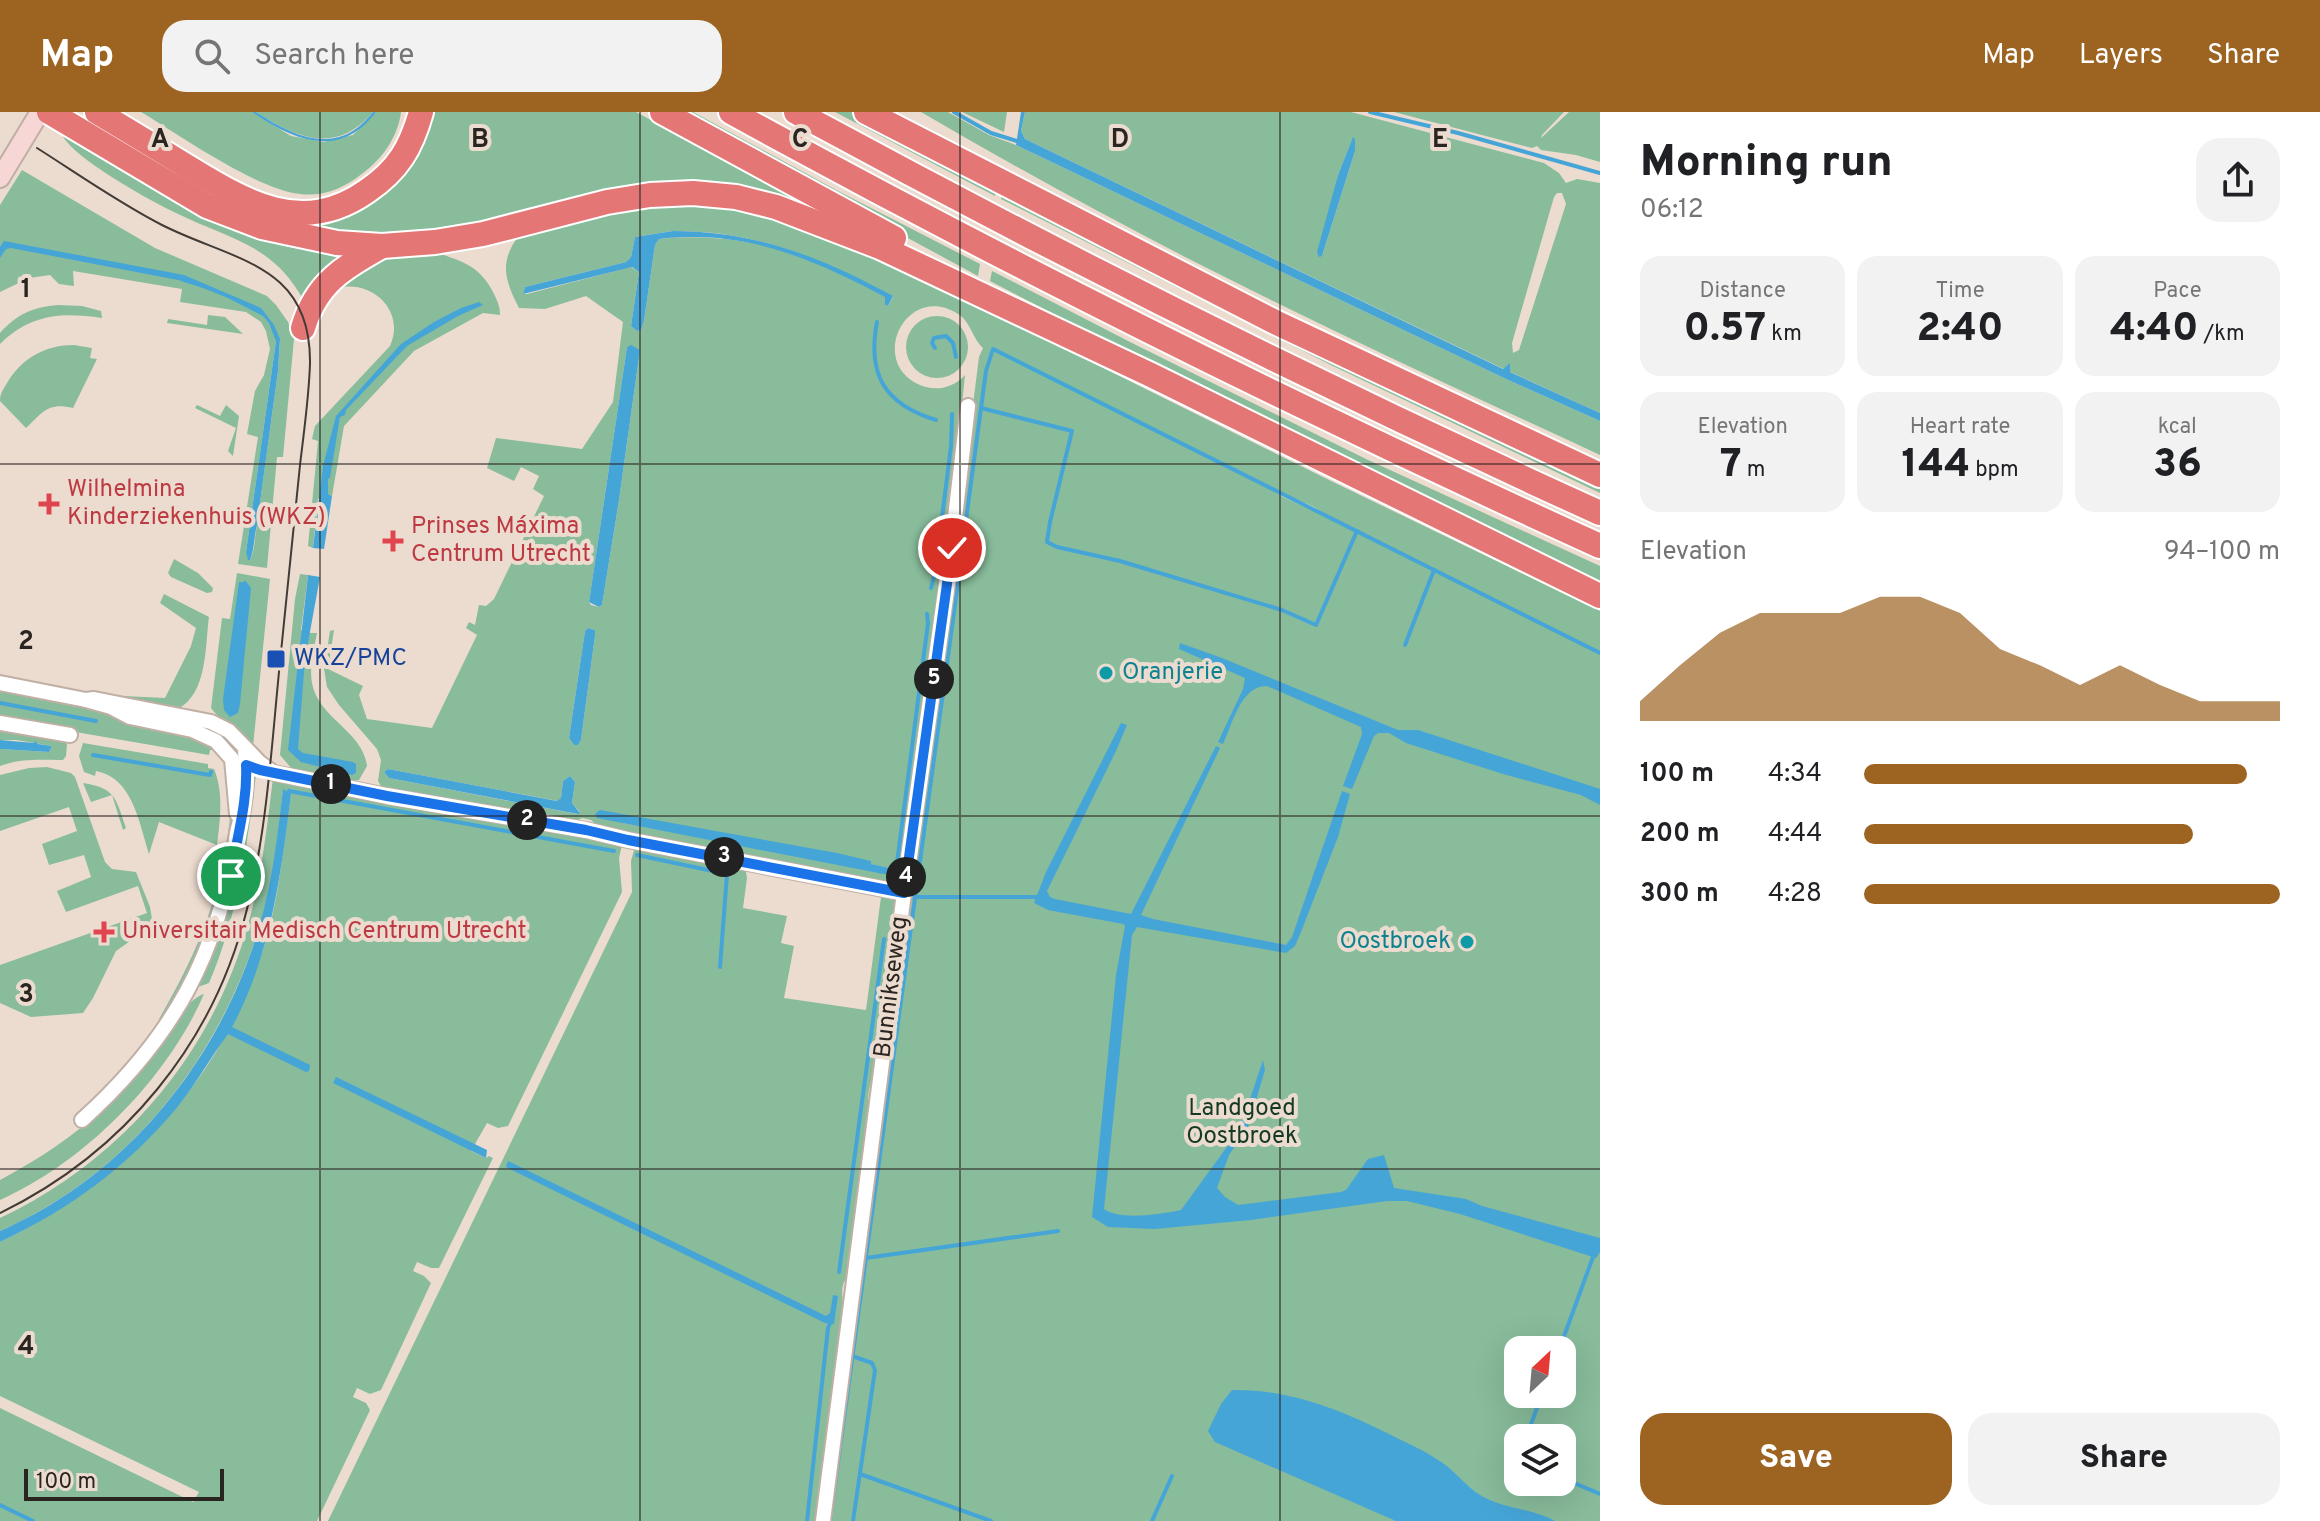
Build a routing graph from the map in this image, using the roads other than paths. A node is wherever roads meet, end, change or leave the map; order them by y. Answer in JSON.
{"nodes":[{"id":1,"x":97,"y":112,"type":"edge"},
{"id":2,"x":421,"y":112,"type":"edge"},
{"id":3,"x":662,"y":112,"type":"edge"},
{"id":4,"x":731,"y":112,"type":"edge"},
{"id":5,"x":796,"y":112,"type":"edge"},
{"id":6,"x":866,"y":112,"type":"edge"},
{"id":7,"x":901,"y":112,"type":"edge"},
{"id":8,"x":41,"y":116,"type":"edge"},
{"id":9,"x":0,"y":178,"type":"edge"},
{"id":10,"x":1089,"y":228,"type":"junction"},
{"id":11,"x":382,"y":246,"type":"junction"},
{"id":12,"x":303,"y":328,"type":"dead end"},
{"id":13,"x":1151,"y":375,"type":"junction"},
{"id":14,"x":968,"y":406,"type":"dead end"},
{"id":15,"x":1600,"y":475,"type":"edge"},
{"id":16,"x":1600,"y":513,"type":"edge"},
{"id":17,"x":1600,"y":546,"type":"edge"},
{"id":18,"x":1600,"y":596,"type":"edge"},
{"id":19,"x":0,"y":683,"type":"edge"},
{"id":20,"x":86,"y":700,"type":"junction"},
{"id":21,"x":111,"y":707,"type":"junction"},
{"id":22,"x":193,"y":720,"type":"junction"},
{"id":23,"x":0,"y":723,"type":"edge"},
{"id":24,"x":70,"y":735,"type":"dead end"},
{"id":25,"x":245,"y":749,"type":"junction"},
{"id":26,"x":271,"y":771,"type":"junction"},
{"id":27,"x":242,"y":775,"type":"junction"},
{"id":28,"x":904,"y":893,"type":"junction"},
{"id":29,"x":82,"y":1120,"type":"dead end"},
{"id":30,"x":823,"y":1521,"type":"edge"}],
"edges":[{"from":1,"to":2,"type":"highway"},
{"from":3,"to":13,"type":"highway"},
{"from":4,"to":17,"type":"highway"},
{"from":5,"to":16,"type":"highway"},
{"from":6,"to":10,"type":"highway"},
{"from":7,"to":10,"type":"highway"},
{"from":8,"to":9,"type":"main road"},
{"from":8,"to":11,"type":"highway"},
{"from":10,"to":15,"type":"highway"},
{"from":11,"to":12,"type":"highway"},
{"from":11,"to":13,"type":"highway"},
{"from":13,"to":18,"type":"highway"},
{"from":14,"to":28,"type":"street","name":"Bunnikseweg"},
{"from":19,"to":20,"type":"street"},
{"from":20,"to":21,"type":"street"},
{"from":20,"to":22,"type":"street"},
{"from":21,"to":22,"type":"street"},
{"from":21,"to":27,"type":"street"},
{"from":22,"to":25,"type":"street"},
{"from":22,"to":27,"type":"street"},
{"from":23,"to":24,"type":"street"},
{"from":25,"to":26,"type":"street"},
{"from":25,"to":27,"type":"street"},
{"from":26,"to":27,"type":"street"},
{"from":26,"to":28,"type":"street"},
{"from":27,"to":29,"type":"street"},
{"from":28,"to":30,"type":"street","name":"Bunnikseweg"}]}
